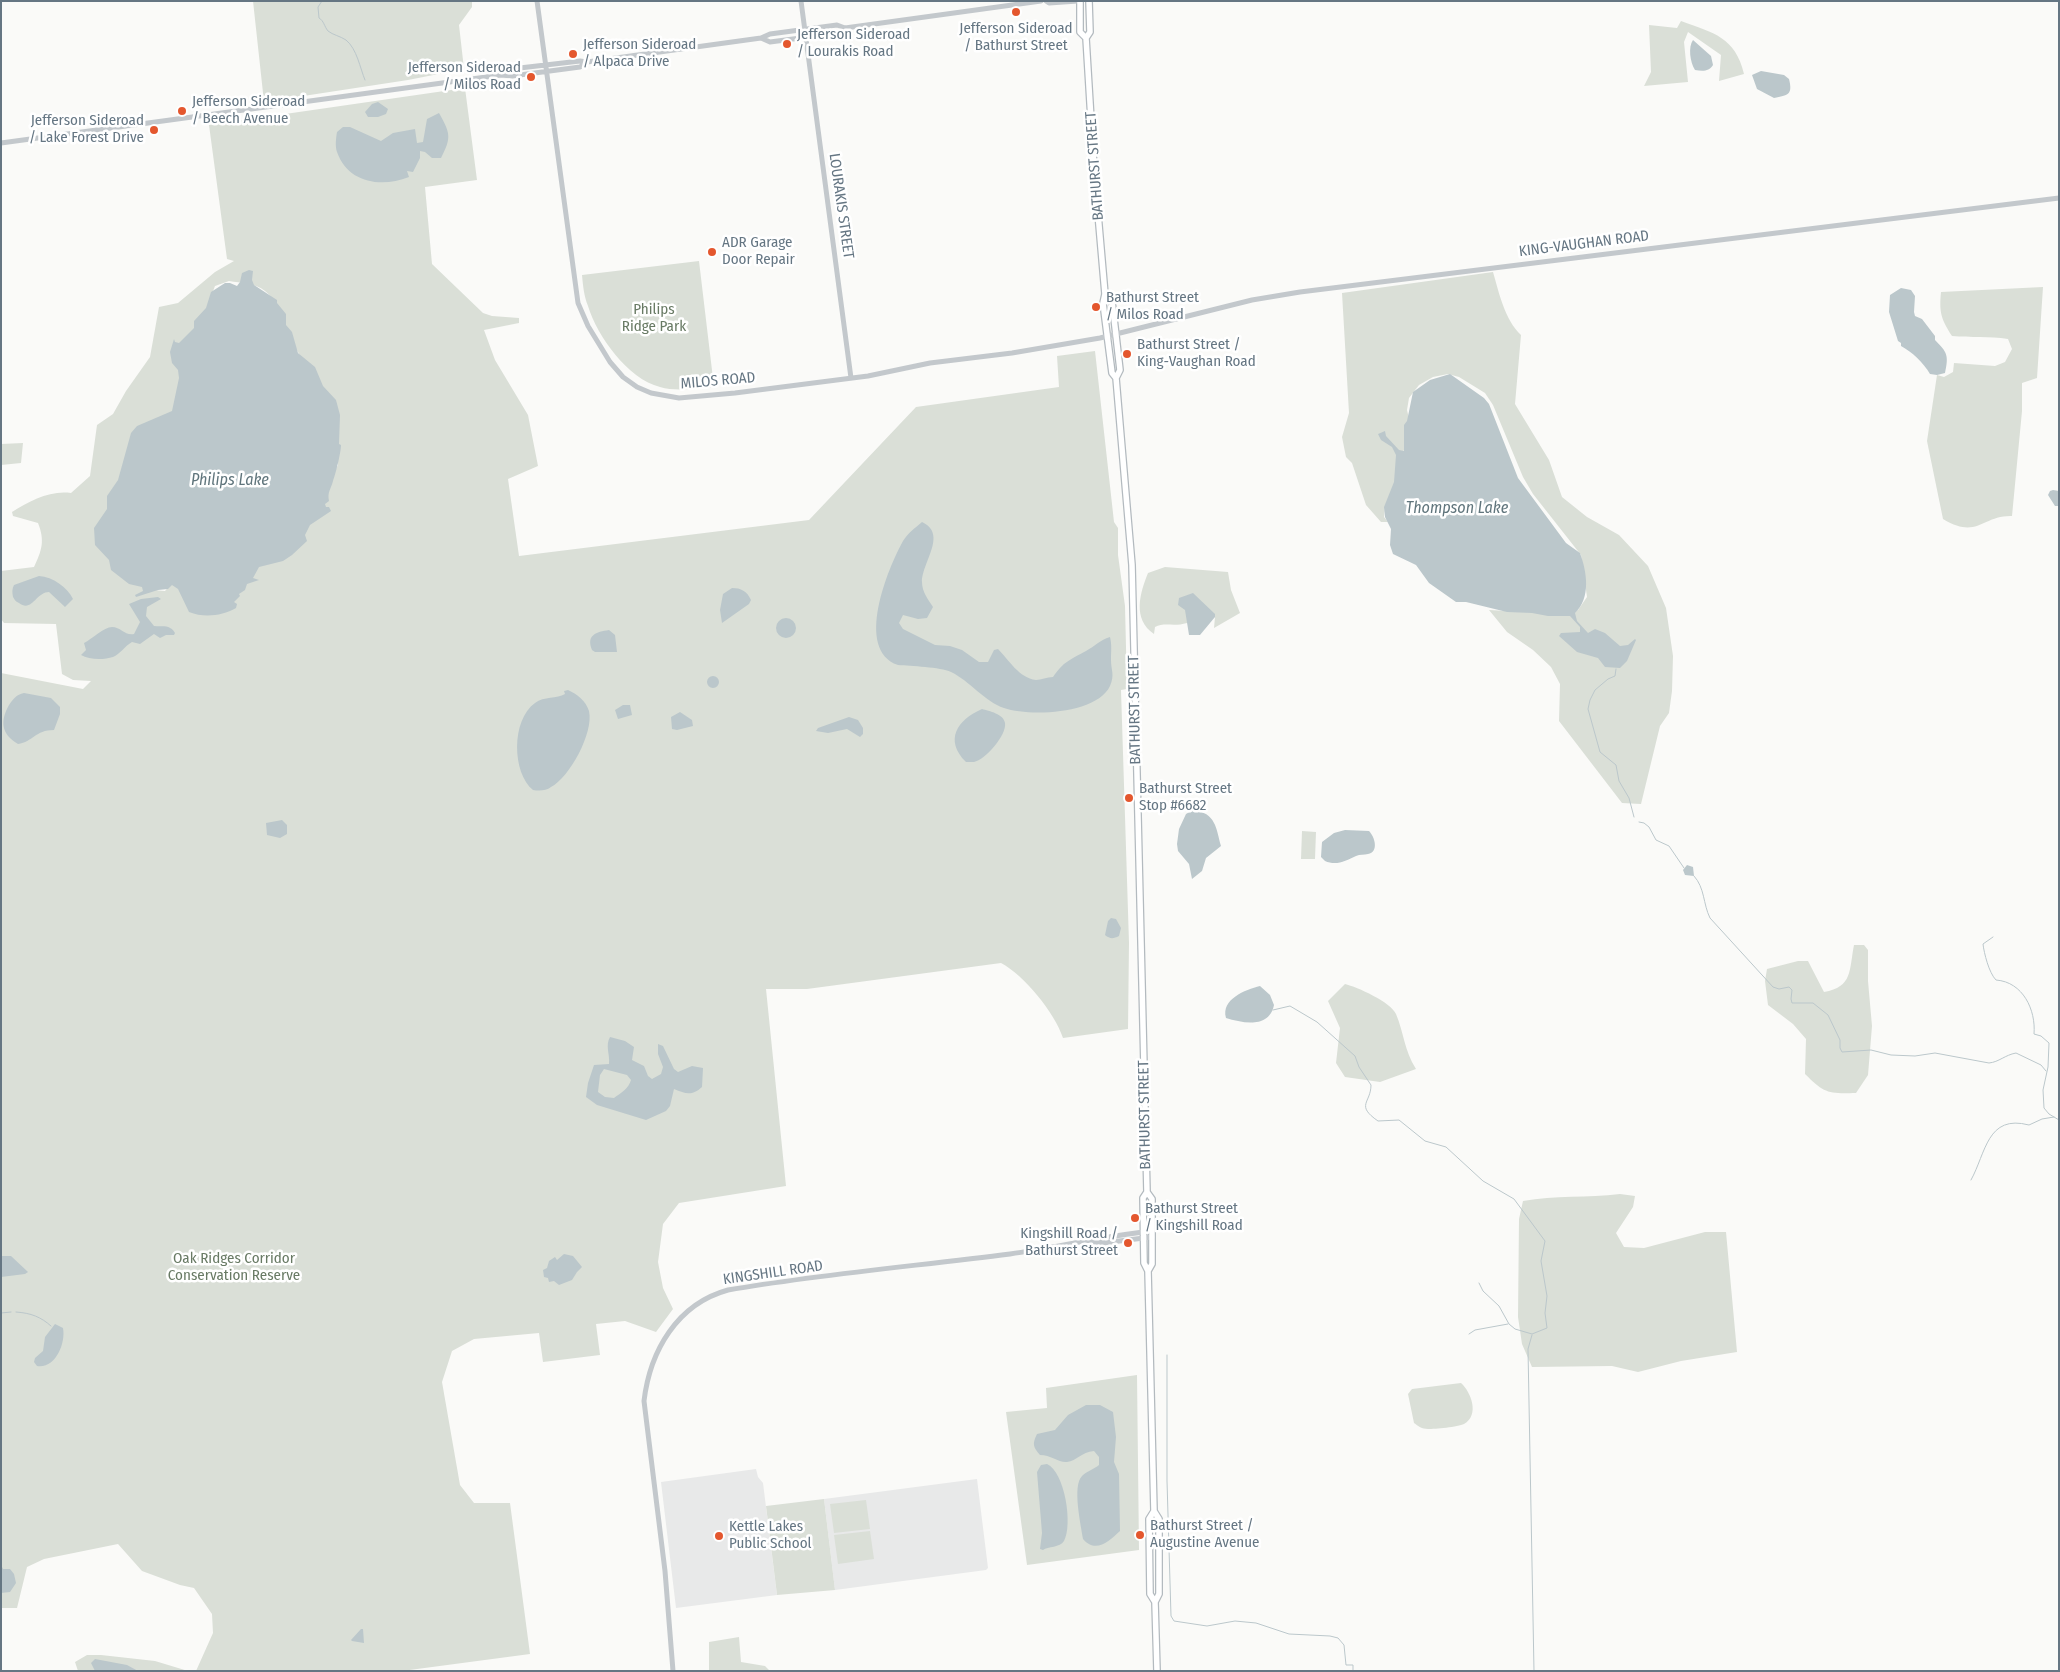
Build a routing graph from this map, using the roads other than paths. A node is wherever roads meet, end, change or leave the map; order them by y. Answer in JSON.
{"nodes":[{"id":1,"x":537,"y":1,"type":"edge"},
{"id":2,"x":801,"y":1,"type":"edge"},
{"id":3,"x":1041,"y":1,"type":"edge"},
{"id":4,"x":1046,"y":1,"type":"edge"},
{"id":5,"x":1079,"y":1,"type":"edge"},
{"id":6,"x":1089,"y":1,"type":"edge"},
{"id":7,"x":845,"y":28,"type":"junction"},
{"id":8,"x":805,"y":29,"type":"junction"},
{"id":9,"x":761,"y":38,"type":"junction"},
{"id":10,"x":806,"y":38,"type":"junction"},
{"id":11,"x":1086,"y":38,"type":"junction"},
{"id":12,"x":587,"y":62,"type":"junction"},
{"id":13,"x":546,"y":65,"type":"junction"},
{"id":14,"x":547,"y":72,"type":"junction"},
{"id":15,"x":501,"y":75,"type":"junction"},
{"id":16,"x":1,"y":143,"type":"edge"},
{"id":17,"x":2059,"y":198,"type":"edge"},
{"id":18,"x":1105,"y":294,"type":"junction"},
{"id":19,"x":1116,"y":334,"type":"junction"},
{"id":20,"x":1106,"y":335,"type":"junction"},
{"id":21,"x":851,"y":378,"type":"junction"},
{"id":22,"x":1116,"y":378,"type":"junction"},
{"id":23,"x":1146,"y":1192,"type":"junction"},
{"id":24,"x":1152,"y":1234,"type":"junction"},
{"id":25,"x":1144,"y":1235,"type":"junction"},
{"id":26,"x":1148,"y":1270,"type":"junction"},
{"id":27,"x":1154,"y":1511,"type":"junction"},
{"id":28,"x":1155,"y":1602,"type":"junction"},
{"id":29,"x":673,"y":1671,"type":"edge"},
{"id":30,"x":1157,"y":1671,"type":"edge"}],
"edges":[{"from":1,"to":13,"type":"street","name":"MILOS ROAD"},
{"from":2,"to":8,"type":"street","name":"LOURAKIS STREET"},
{"from":3,"to":7,"type":"street"},
{"from":4,"to":5,"type":"street"},
{"from":5,"to":11,"type":"main road","name":"BATHURST STREET"},
{"from":6,"to":11,"type":"main road","name":"BATHURST STREET"},
{"from":7,"to":8,"type":"street"},
{"from":7,"to":10,"type":"street"},
{"from":8,"to":9,"type":"street"},
{"from":8,"to":10,"type":"street","name":"LOURAKIS STREET"},
{"from":9,"to":10,"type":"street"},
{"from":9,"to":12,"type":"street"},
{"from":10,"to":21,"type":"street","name":"LOURAKIS STREET"},
{"from":11,"to":18,"type":"main road","name":"BATHURST STREET"},
{"from":12,"to":13,"type":"street"},
{"from":12,"to":14,"type":"street"},
{"from":13,"to":14,"type":"street","name":"MILOS ROAD"},
{"from":13,"to":15,"type":"street"},
{"from":14,"to":15,"type":"street"},
{"from":14,"to":21,"type":"street","name":"MILOS ROAD"},
{"from":15,"to":16,"type":"street"},
{"from":17,"to":19,"type":"street","name":"KING-VAUGHAN ROAD"},
{"from":18,"to":19,"type":"main road","name":"BATHURST STREET"},
{"from":18,"to":20,"type":"main road","name":"BATHURST STREET"},
{"from":19,"to":20,"type":"street","name":"KING-VAUGHAN ROAD"},
{"from":19,"to":22,"type":"main road","name":"BATHURST STREET"},
{"from":20,"to":21,"type":"street","name":"MILOS ROAD"},
{"from":20,"to":22,"type":"main road","name":"BATHURST STREET"},
{"from":22,"to":23,"type":"main road","name":"BATHURST STREET"},
{"from":23,"to":24,"type":"main road","name":"BATHURST STREET"},
{"from":23,"to":25,"type":"main road","name":"BATHURST STREET"},
{"from":24,"to":25,"type":"street","name":"KINGSHILL ROAD"},
{"from":24,"to":26,"type":"main road","name":"BATHURST STREET"},
{"from":25,"to":26,"type":"main road","name":"BATHURST STREET"},
{"from":25,"to":29,"type":"street","name":"KINGSHILL ROAD"},
{"from":26,"to":27,"type":"main road","name":"BATHURST STREET"},
{"from":27,"to":28,"type":"main road","name":"BATHURST STREET"},
{"from":27,"to":28,"type":"main road","name":"BATHURST STREET"},
{"from":28,"to":30,"type":"main road","name":"BATHURST STREET"}]}
